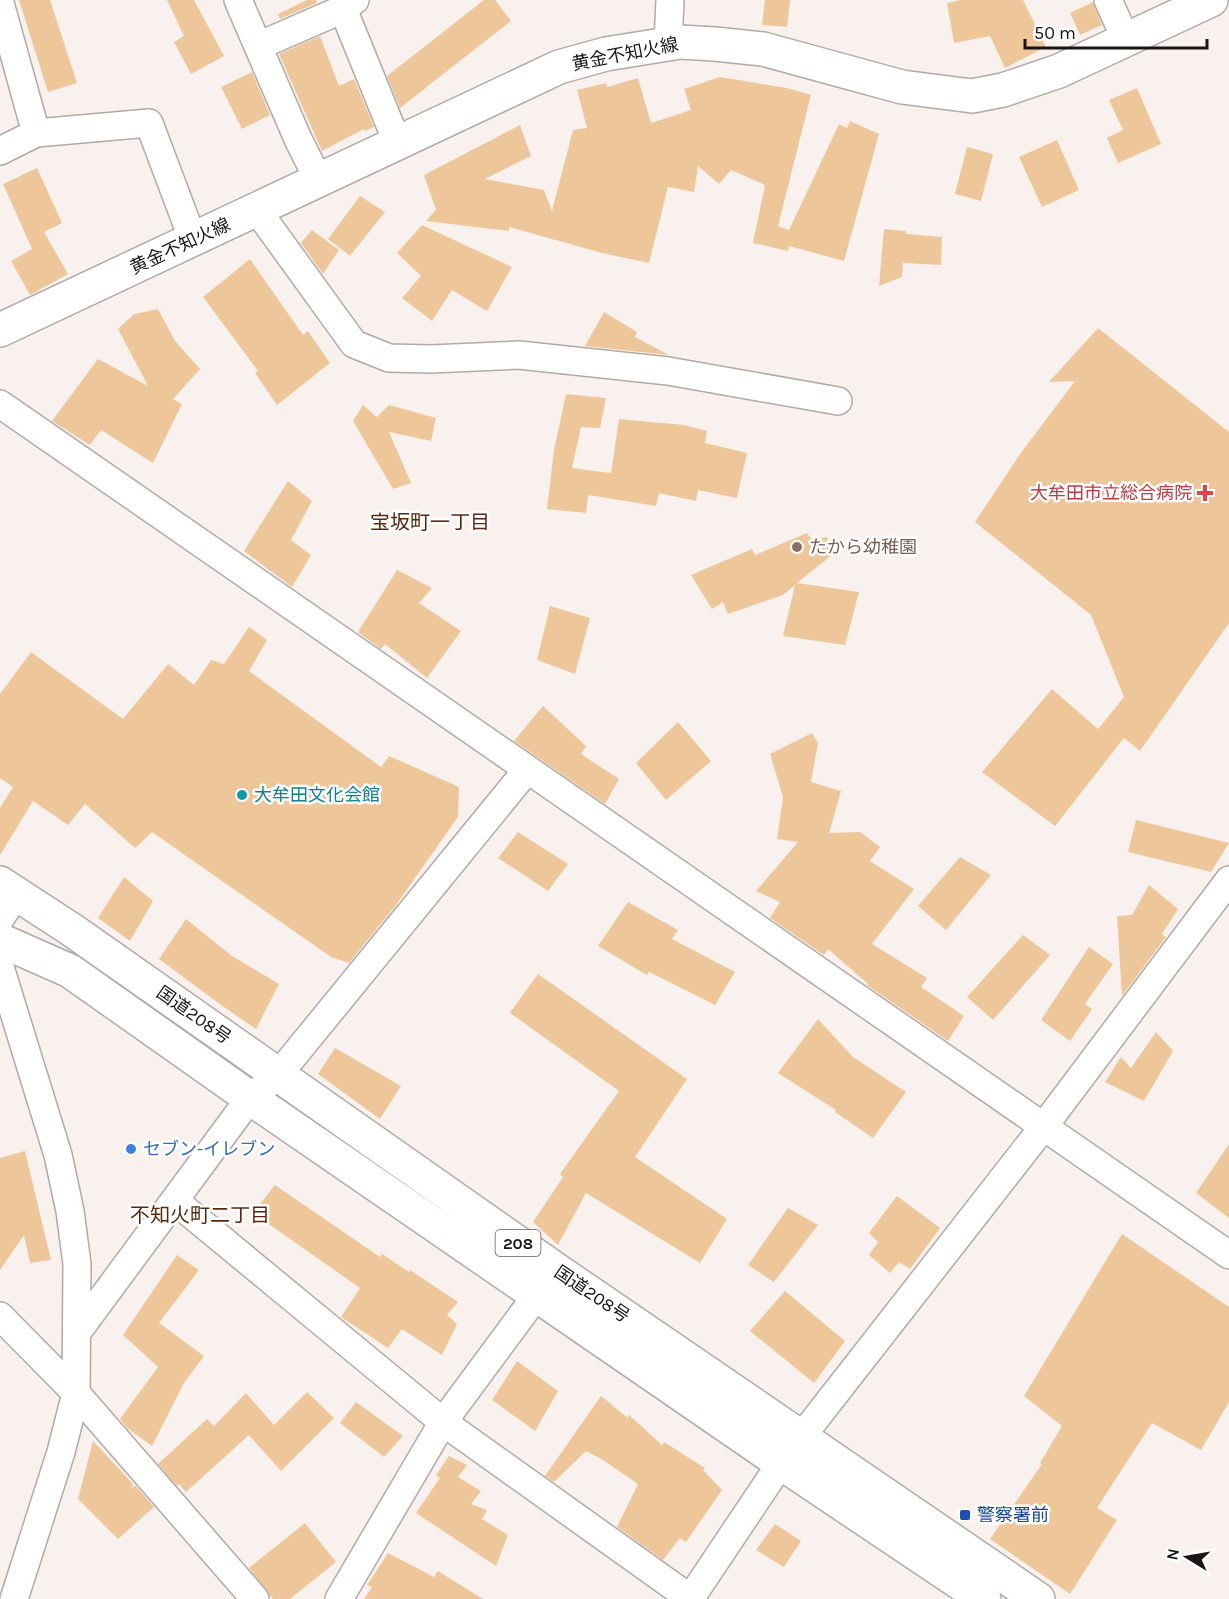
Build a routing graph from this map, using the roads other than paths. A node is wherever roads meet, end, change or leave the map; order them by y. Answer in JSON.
{"nodes":[{"id":1,"x":238,"y":0,"type":"edge"},
{"id":2,"x":670,"y":0,"type":"edge"},
{"id":3,"x":1108,"y":0,"type":"edge"},
{"id":4,"x":1201,"y":2,"type":"edge"},
{"id":5,"x":0,"y":3,"type":"edge"},
{"id":6,"x":349,"y":4,"type":"edge"},
{"id":7,"x":1126,"y":40,"type":"junction"},
{"id":8,"x":668,"y":44,"type":"junction"},
{"id":9,"x":258,"y":46,"type":"junction"},
{"id":10,"x":36,"y":133,"type":"junction"},
{"id":11,"x":397,"y":142,"type":"junction"},
{"id":12,"x":0,"y":151,"type":"edge"},
{"id":13,"x":318,"y":179,"type":"junction"},
{"id":14,"x":257,"y":210,"type":"junction"},
{"id":15,"x":193,"y":240,"type":"junction"},
{"id":16,"x":0,"y":330,"type":"edge"},
{"id":17,"x":838,"y":401,"type":"dead end"},
{"id":18,"x":0,"y":404,"type":"edge"},
{"id":19,"x":528,"y":770,"type":"junction"},
{"id":20,"x":1229,"y":880,"type":"edge"},
{"id":21,"x":5,"y":899,"type":"edge"},
{"id":22,"x":0,"y":940,"type":"edge"},
{"id":23,"x":0,"y":967,"type":"edge"},
{"id":24,"x":278,"y":1075,"type":"junction"},
{"id":25,"x":250,"y":1098,"type":"junction"},
{"id":26,"x":1044,"y":1126,"type":"junction"},
{"id":27,"x":175,"y":1201,"type":"junction"},
{"id":28,"x":1229,"y":1256,"type":"edge"},
{"id":29,"x":555,"y":1269,"type":"junction"},
{"id":30,"x":537,"y":1295,"type":"junction"},
{"id":31,"x":0,"y":1316,"type":"edge"},
{"id":32,"x":78,"y":1331,"type":"junction"},
{"id":33,"x":76,"y":1393,"type":"junction"},
{"id":34,"x":442,"y":1422,"type":"junction"},
{"id":35,"x":802,"y":1437,"type":"junction"},
{"id":36,"x":781,"y":1463,"type":"junction"},
{"id":37,"x":1034,"y":1598,"type":"edge"},
{"id":38,"x":14,"y":1599,"type":"edge"},
{"id":39,"x":255,"y":1599,"type":"edge"},
{"id":40,"x":339,"y":1599,"type":"edge"},
{"id":41,"x":691,"y":1599,"type":"edge"},
{"id":42,"x":984,"y":1599,"type":"edge"}],
"edges":[{"from":1,"to":9,"type":"street"},
{"from":2,"to":8,"type":"street"},
{"from":3,"to":7,"type":"street"},
{"from":4,"to":7,"type":"main road","name":"黄金不知火線"},
{"from":5,"to":10,"type":"street"},
{"from":6,"to":9,"type":"street"},
{"from":6,"to":11,"type":"street"},
{"from":7,"to":8,"type":"main road","name":"黄金不知火線"},
{"from":8,"to":11,"type":"main road","name":"黄金不知火線"},
{"from":9,"to":13,"type":"street"},
{"from":10,"to":12,"type":"street"},
{"from":10,"to":15,"type":"street"},
{"from":11,"to":13,"type":"main road","name":"黄金不知火線"},
{"from":13,"to":14,"type":"main road","name":"黄金不知火線"},
{"from":14,"to":15,"type":"main road","name":"黄金不知火線"},
{"from":14,"to":17,"type":"street"},
{"from":15,"to":16,"type":"main road","name":"黄金不知火線"},
{"from":18,"to":19,"type":"street"},
{"from":19,"to":24,"type":"street"},
{"from":19,"to":26,"type":"street"},
{"from":20,"to":26,"type":"street"},
{"from":21,"to":24,"type":"main road","name":"国道208号","number":"208"},
{"from":22,"to":25,"type":"main road","name":"国道208号","number":"208"},
{"from":23,"to":32,"type":"street"},
{"from":24,"to":25,"type":"street"},
{"from":24,"to":29,"type":"main road","name":"国道208号","number":"208"},
{"from":25,"to":27,"type":"street"},
{"from":25,"to":30,"type":"main road","name":"国道208号","number":"208"},
{"from":26,"to":28,"type":"street"},
{"from":26,"to":35,"type":"street"},
{"from":27,"to":32,"type":"street"},
{"from":27,"to":34,"type":"street"},
{"from":29,"to":30,"type":"street"},
{"from":29,"to":35,"type":"main road","name":"国道208号","number":"208"},
{"from":30,"to":34,"type":"street"},
{"from":30,"to":36,"type":"main road","name":"国道208号","number":"208"},
{"from":31,"to":33,"type":"street"},
{"from":32,"to":33,"type":"street"},
{"from":33,"to":38,"type":"street"},
{"from":33,"to":39,"type":"street"},
{"from":34,"to":40,"type":"street"},
{"from":34,"to":41,"type":"street"},
{"from":35,"to":36,"type":"street"},
{"from":35,"to":37,"type":"main road","name":"国道208号","number":"208"},
{"from":36,"to":41,"type":"street"},
{"from":36,"to":42,"type":"main road","name":"国道208号","number":"208"}]}
